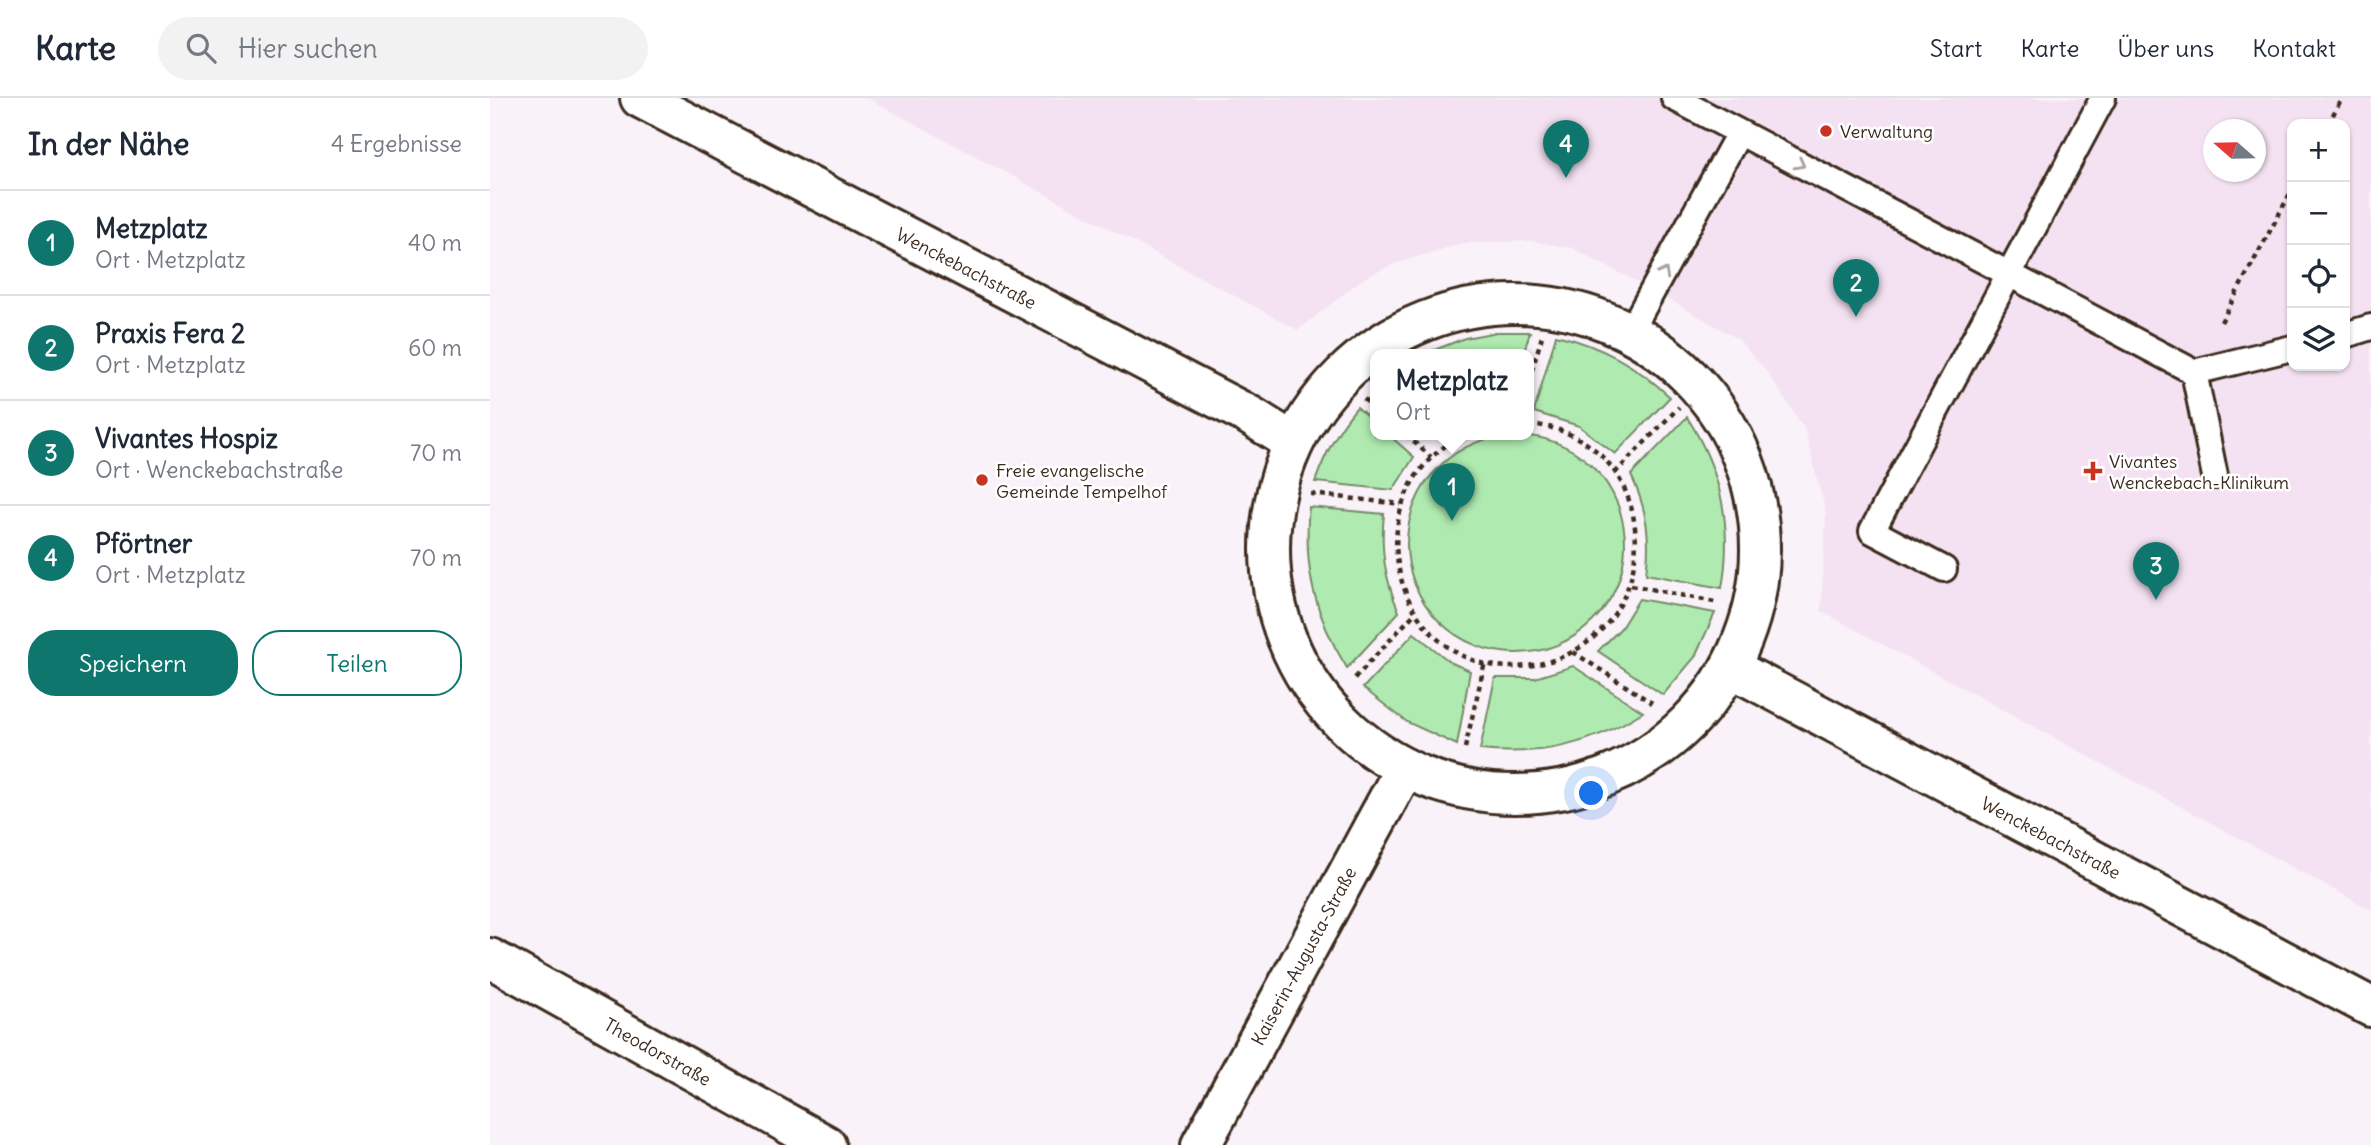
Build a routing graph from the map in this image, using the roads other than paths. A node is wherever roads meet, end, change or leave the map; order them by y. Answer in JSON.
{"nodes":[{"id":1,"x":640,"y":98,"type":"edge"},
{"id":2,"x":1674,"y":98,"type":"edge"},
{"id":3,"x":2103,"y":98,"type":"edge"},
{"id":4,"x":1739,"y":132,"type":"junction"},
{"id":5,"x":2009,"y":274,"type":"junction"},
{"id":6,"x":2371,"y":327,"type":"edge"},
{"id":7,"x":1630,"y":332,"type":"junction"},
{"id":8,"x":2350,"y":333,"type":"edge"},
{"id":9,"x":1377,"y":349,"type":"edge"},
{"id":10,"x":2287,"y":349,"type":"edge"},
{"id":11,"x":1370,"y":354,"type":"edge"},
{"id":12,"x":2194,"y":372,"type":"junction"},
{"id":13,"x":1291,"y":441,"type":"junction"},
{"id":14,"x":2215,"y":475,"type":"dead end"},
{"id":15,"x":1944,"y":569,"type":"dead end"},
{"id":16,"x":1733,"y":669,"type":"junction"},
{"id":17,"x":1405,"y":768,"type":"junction"},
{"id":18,"x":490,"y":958,"type":"edge"},
{"id":19,"x":2371,"y":1007,"type":"edge"},
{"id":20,"x":826,"y":1145,"type":"edge"},
{"id":21,"x":1201,"y":1145,"type":"edge"}],
"edges":[{"from":1,"to":13,"type":"street","name":"Wenckebachstraße"},
{"from":2,"to":4,"type":"lane"},
{"from":3,"to":5,"type":"lane"},
{"from":4,"to":5,"type":"lane","one_way":true},
{"from":7,"to":4,"type":"lane","one_way":true},
{"from":5,"to":12,"type":"lane"},
{"from":5,"to":15,"type":"lane"},
{"from":6,"to":8,"type":"lane"},
{"from":7,"to":9,"type":"street"},
{"from":7,"to":16,"type":"street"},
{"from":10,"to":12,"type":"lane"},
{"from":11,"to":13,"type":"street"},
{"from":12,"to":14,"type":"lane"},
{"from":13,"to":17,"type":"street"},
{"from":16,"to":17,"type":"street"},
{"from":16,"to":19,"type":"street","name":"Wenckebachstraße"},
{"from":17,"to":21,"type":"street","name":"Kaiserin-Augusta-Straße"},
{"from":18,"to":20,"type":"street","name":"Theodorstraße"}]}
